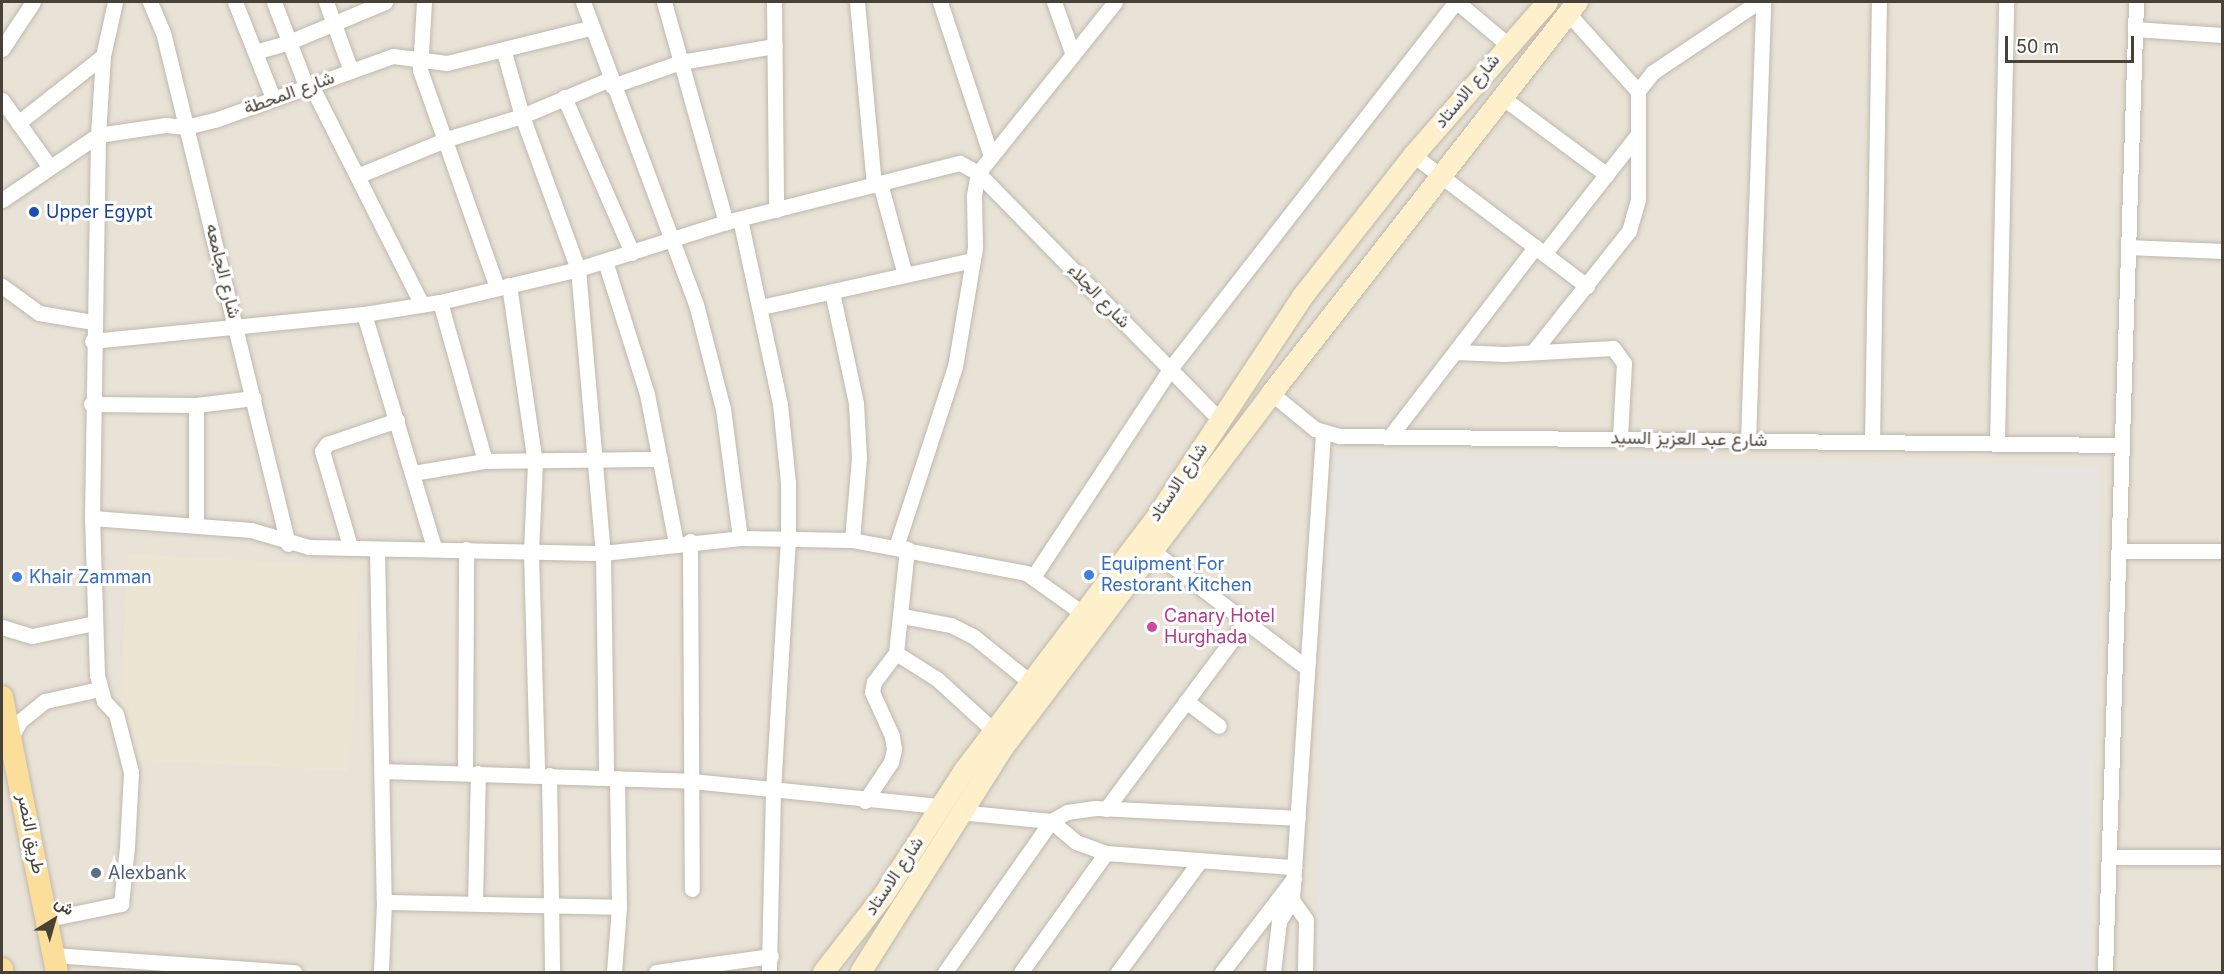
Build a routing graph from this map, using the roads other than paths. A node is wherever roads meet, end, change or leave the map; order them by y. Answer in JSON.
{"nodes":[{"id":1,"x":33,"y":2,"type":"edge"},
{"id":2,"x":115,"y":2,"type":"edge"},
{"id":3,"x":150,"y":2,"type":"edge"},
{"id":4,"x":235,"y":2,"type":"edge"},
{"id":5,"x":274,"y":2,"type":"edge"},
{"id":6,"x":326,"y":2,"type":"edge"},
{"id":7,"x":385,"y":2,"type":"edge"},
{"id":8,"x":423,"y":2,"type":"edge"},
{"id":9,"x":583,"y":2,"type":"edge"},
{"id":10,"x":664,"y":2,"type":"edge"},
{"id":11,"x":774,"y":2,"type":"edge"},
{"id":12,"x":857,"y":2,"type":"edge"},
{"id":13,"x":940,"y":2,"type":"edge"},
{"id":14,"x":1054,"y":2,"type":"edge"},
{"id":15,"x":1115,"y":2,"type":"edge"},
{"id":16,"x":1456,"y":2,"type":"edge"},
{"id":17,"x":1547,"y":2,"type":"edge"},
{"id":18,"x":1758,"y":2,"type":"edge"},
{"id":19,"x":1763,"y":2,"type":"edge"},
{"id":20,"x":1879,"y":2,"type":"edge"},
{"id":21,"x":2006,"y":2,"type":"edge"},
{"id":22,"x":2136,"y":2,"type":"edge"},
{"id":23,"x":1572,"y":7,"type":"edge"},
{"id":24,"x":335,"y":23,"type":"junction"},
{"id":25,"x":590,"y":28,"type":"junction"},
{"id":26,"x":2135,"y":30,"type":"junction"},
{"id":27,"x":2223,"y":35,"type":"edge"},
{"id":28,"x":289,"y":42,"type":"junction"},
{"id":29,"x":1507,"y":44,"type":"junction"},
{"id":30,"x":775,"y":46,"type":"junction"},
{"id":31,"x":2,"y":49,"type":"edge"},
{"id":32,"x":255,"y":52,"type":"junction"},
{"id":33,"x":504,"y":52,"type":"junction"},
{"id":34,"x":1073,"y":55,"type":"junction"},
{"id":35,"x":103,"y":56,"type":"junction"},
{"id":36,"x":420,"y":57,"type":"junction"},
{"id":37,"x":681,"y":62,"type":"junction"},
{"id":38,"x":351,"y":71,"type":"junction"},
{"id":39,"x":611,"y":82,"type":"junction"},
{"id":40,"x":309,"y":85,"type":"junction"},
{"id":41,"x":1638,"y":91,"type":"junction"},
{"id":42,"x":564,"y":97,"type":"junction"},
{"id":43,"x":273,"y":98,"type":"junction"},
{"id":44,"x":1503,"y":99,"type":"junction"},
{"id":45,"x":2,"y":100,"type":"edge"},
{"id":46,"x":522,"y":116,"type":"junction"},
{"id":47,"x":18,"y":123,"type":"junction"},
{"id":48,"x":186,"y":127,"type":"junction"},
{"id":49,"x":1638,"y":134,"type":"junction"},
{"id":50,"x":98,"y":135,"type":"junction"},
{"id":51,"x":447,"y":139,"type":"junction"},
{"id":52,"x":1413,"y":154,"type":"junction"},
{"id":53,"x":991,"y":156,"type":"junction"},
{"id":54,"x":49,"y":166,"type":"junction"},
{"id":55,"x":978,"y":173,"type":"junction"},
{"id":56,"x":1607,"y":175,"type":"junction"},
{"id":57,"x":357,"y":176,"type":"junction"},
{"id":58,"x":1441,"y":176,"type":"junction"},
{"id":59,"x":877,"y":184,"type":"junction"},
{"id":60,"x":2,"y":200,"type":"edge"},
{"id":61,"x":776,"y":210,"type":"junction"},
{"id":62,"x":733,"y":220,"type":"junction"},
{"id":63,"x":674,"y":240,"type":"junction"},
{"id":64,"x":2128,"y":247,"type":"junction"},
{"id":65,"x":1539,"y":250,"type":"junction"},
{"id":66,"x":2223,"y":251,"type":"edge"},
{"id":67,"x":632,"y":253,"type":"junction"},
{"id":68,"x":973,"y":260,"type":"junction"},
{"id":69,"x":605,"y":261,"type":"junction"},
{"id":70,"x":578,"y":269,"type":"junction"},
{"id":71,"x":905,"y":275,"type":"junction"},
{"id":72,"x":2,"y":286,"type":"edge"},
{"id":73,"x":1587,"y":286,"type":"junction"},
{"id":74,"x":503,"y":287,"type":"junction"},
{"id":75,"x":832,"y":292,"type":"junction"},
{"id":76,"x":440,"y":302,"type":"junction"},
{"id":77,"x":422,"y":305,"type":"junction"},
{"id":78,"x":761,"y":307,"type":"junction"},
{"id":79,"x":364,"y":314,"type":"junction"},
{"id":80,"x":93,"y":321,"type":"junction"},
{"id":81,"x":237,"y":326,"type":"junction"},
{"id":82,"x":92,"y":341,"type":"junction"},
{"id":83,"x":1455,"y":352,"type":"junction"},
{"id":84,"x":1533,"y":352,"type":"junction"},
{"id":85,"x":1170,"y":369,"type":"junction"},
{"id":86,"x":1271,"y":393,"type":"junction"},
{"id":87,"x":254,"y":398,"type":"junction"},
{"id":88,"x":91,"y":404,"type":"junction"},
{"id":89,"x":196,"y":405,"type":"junction"},
{"id":90,"x":397,"y":420,"type":"junction"},
{"id":91,"x":1220,"y":420,"type":"junction"},
{"id":92,"x":1323,"y":433,"type":"junction"},
{"id":93,"x":1391,"y":435,"type":"junction"},
{"id":94,"x":1620,"y":438,"type":"junction"},
{"id":95,"x":1748,"y":440,"type":"junction"},
{"id":96,"x":1872,"y":442,"type":"junction"},
{"id":97,"x":1997,"y":443,"type":"junction"},
{"id":98,"x":2122,"y":445,"type":"junction"},
{"id":99,"x":660,"y":459,"type":"junction"},
{"id":100,"x":485,"y":461,"type":"junction"},
{"id":101,"x":597,"y":462,"type":"junction"},
{"id":102,"x":535,"y":463,"type":"junction"},
{"id":103,"x":413,"y":473,"type":"junction"},
{"id":104,"x":92,"y":518,"type":"junction"},
{"id":105,"x":196,"y":523,"type":"junction"},
{"id":106,"x":740,"y":538,"type":"junction"},
{"id":107,"x":788,"y":538,"type":"junction"},
{"id":108,"x":852,"y":540,"type":"junction"},
{"id":109,"x":683,"y":542,"type":"junction"},
{"id":110,"x":288,"y":544,"type":"junction"},
{"id":111,"x":350,"y":546,"type":"junction"},
{"id":112,"x":434,"y":548,"type":"junction"},
{"id":113,"x":902,"y":548,"type":"junction"},
{"id":114,"x":377,"y":549,"type":"junction"},
{"id":115,"x":466,"y":549,"type":"junction"},
{"id":116,"x":2119,"y":551,"type":"junction"},
{"id":117,"x":2223,"y":551,"type":"edge"},
{"id":118,"x":531,"y":552,"type":"junction"},
{"id":119,"x":1154,"y":552,"type":"junction"},
{"id":120,"x":603,"y":553,"type":"junction"},
{"id":121,"x":1033,"y":577,"type":"junction"},
{"id":122,"x":1084,"y":614,"type":"junction"},
{"id":123,"x":902,"y":615,"type":"junction"},
{"id":124,"x":1246,"y":621,"type":"junction"},
{"id":125,"x":95,"y":623,"type":"junction"},
{"id":126,"x":2,"y":627,"type":"edge"},
{"id":127,"x":896,"y":653,"type":"junction"},
{"id":128,"x":1307,"y":668,"type":"junction"},
{"id":129,"x":1030,"y":682,"type":"junction"},
{"id":130,"x":99,"y":689,"type":"junction"},
{"id":131,"x":2,"y":697,"type":"edge"},
{"id":132,"x":1186,"y":701,"type":"junction"},
{"id":133,"x":1219,"y":726,"type":"dead end"},
{"id":134,"x":993,"y":730,"type":"junction"},
{"id":135,"x":11,"y":737,"type":"junction"},
{"id":136,"x":382,"y":771,"type":"junction"},
{"id":137,"x":472,"y":773,"type":"junction"},
{"id":138,"x":543,"y":774,"type":"junction"},
{"id":139,"x":612,"y":777,"type":"junction"},
{"id":140,"x":692,"y":781,"type":"junction"},
{"id":141,"x":773,"y":790,"type":"junction"},
{"id":142,"x":865,"y":801,"type":"junction"},
{"id":143,"x":949,"y":809,"type":"junction"},
{"id":144,"x":1106,"y":809,"type":"junction"},
{"id":145,"x":1298,"y":818,"type":"junction"},
{"id":146,"x":1051,"y":821,"type":"junction"},
{"id":147,"x":1106,"y":853,"type":"junction"},
{"id":148,"x":2109,"y":857,"type":"junction"},
{"id":149,"x":2223,"y":857,"type":"edge"},
{"id":150,"x":1199,"y":862,"type":"junction"},
{"id":151,"x":1294,"y":873,"type":"junction"},
{"id":152,"x":692,"y":889,"type":"dead end"},
{"id":153,"x":1292,"y":900,"type":"junction"},
{"id":154,"x":384,"y":902,"type":"junction"},
{"id":155,"x":475,"y":903,"type":"junction"},
{"id":156,"x":549,"y":905,"type":"junction"},
{"id":157,"x":619,"y":907,"type":"junction"},
{"id":158,"x":48,"y":919,"type":"junction"},
{"id":159,"x":771,"y":956,"type":"junction"},
{"id":160,"x":55,"y":964,"type":"edge"},
{"id":161,"x":294,"y":972,"type":"edge"},
{"id":162,"x":381,"y":972,"type":"edge"},
{"id":163,"x":552,"y":972,"type":"edge"},
{"id":164,"x":614,"y":972,"type":"edge"},
{"id":165,"x":656,"y":972,"type":"edge"},
{"id":166,"x":770,"y":972,"type":"edge"},
{"id":167,"x":823,"y":972,"type":"edge"},
{"id":168,"x":860,"y":972,"type":"edge"},
{"id":169,"x":945,"y":972,"type":"edge"},
{"id":170,"x":1021,"y":972,"type":"edge"},
{"id":171,"x":1118,"y":972,"type":"edge"},
{"id":172,"x":1222,"y":972,"type":"edge"},
{"id":173,"x":1273,"y":972,"type":"edge"},
{"id":174,"x":1305,"y":972,"type":"edge"},
{"id":175,"x":2106,"y":972,"type":"edge"}],
"edges":[{"from":1,"to":31,"type":"street"},
{"from":2,"to":35,"type":"street"},
{"from":3,"to":48,"type":"street","name":"شارع الجامعه"},
{"from":4,"to":32,"type":"street"},
{"from":5,"to":28,"type":"street"},
{"from":6,"to":24,"type":"street"},
{"from":7,"to":24,"type":"street"},
{"from":8,"to":36,"type":"street"},
{"from":9,"to":25,"type":"street"},
{"from":10,"to":37,"type":"street"},
{"from":11,"to":30,"type":"street"},
{"from":12,"to":59,"type":"street"},
{"from":13,"to":53,"type":"street"},
{"from":14,"to":34,"type":"street"},
{"from":15,"to":34,"type":"street"},
{"from":16,"to":29,"type":"street"},
{"from":16,"to":85,"type":"street"},
{"from":17,"to":29,"type":"main road","name":"شارع الاستاد"},
{"from":18,"to":41,"type":"street"},
{"from":19,"to":95,"type":"street"},
{"from":20,"to":96,"type":"street"},
{"from":21,"to":97,"type":"street"},
{"from":22,"to":26,"type":"street"},
{"from":23,"to":41,"type":"street"},
{"from":23,"to":44,"type":"main road","name":"شارع الاستاد"},
{"from":24,"to":28,"type":"street"},
{"from":24,"to":38,"type":"street"},
{"from":25,"to":33,"type":"street","name":"شارع المحطة"},
{"from":25,"to":39,"type":"street"},
{"from":26,"to":27,"type":"street"},
{"from":26,"to":64,"type":"street"},
{"from":28,"to":32,"type":"street"},
{"from":28,"to":40,"type":"street"},
{"from":29,"to":52,"type":"main road","name":"شارع الاستاد"},
{"from":30,"to":37,"type":"street"},
{"from":30,"to":61,"type":"street"},
{"from":32,"to":43,"type":"street"},
{"from":33,"to":36,"type":"street","name":"شارع المحطة"},
{"from":33,"to":46,"type":"street"},
{"from":34,"to":53,"type":"street"},
{"from":35,"to":47,"type":"street"},
{"from":35,"to":50,"type":"street"},
{"from":36,"to":38,"type":"street","name":"شارع المحطة"},
{"from":36,"to":51,"type":"street"},
{"from":37,"to":39,"type":"street"},
{"from":37,"to":62,"type":"street"},
{"from":38,"to":40,"type":"street","name":"شارع المحطة"},
{"from":39,"to":42,"type":"street"},
{"from":39,"to":63,"type":"street"},
{"from":40,"to":43,"type":"street","name":"شارع المحطة"},
{"from":40,"to":57,"type":"street"},
{"from":41,"to":49,"type":"street"},
{"from":42,"to":46,"type":"street"},
{"from":42,"to":67,"type":"street"},
{"from":43,"to":48,"type":"street","name":"شارع المحطة"},
{"from":44,"to":56,"type":"street"},
{"from":44,"to":58,"type":"main road","name":"شارع الاستاد"},
{"from":45,"to":47,"type":"street"},
{"from":46,"to":51,"type":"street"},
{"from":46,"to":70,"type":"street"},
{"from":47,"to":54,"type":"street"},
{"from":48,"to":50,"type":"street","name":"شارع المحطة"},
{"from":48,"to":81,"type":"street","name":"شارع الجامعه"},
{"from":49,"to":56,"type":"street"},
{"from":49,"to":73,"type":"street"},
{"from":50,"to":54,"type":"street","name":"شارع المحطة"},
{"from":50,"to":80,"type":"street"},
{"from":51,"to":57,"type":"street"},
{"from":51,"to":74,"type":"street"},
{"from":52,"to":58,"type":"street"},
{"from":52,"to":91,"type":"main road","name":"شارع الاستاد"},
{"from":53,"to":55,"type":"street"},
{"from":54,"to":60,"type":"street","name":"شارع المحطة"},
{"from":55,"to":59,"type":"street"},
{"from":55,"to":68,"type":"street"},
{"from":55,"to":85,"type":"street","name":"شارع الجلاء"},
{"from":56,"to":65,"type":"street"},
{"from":57,"to":77,"type":"street"},
{"from":58,"to":65,"type":"street"},
{"from":58,"to":86,"type":"main road","name":"شارع الاستاد"},
{"from":59,"to":61,"type":"street"},
{"from":59,"to":71,"type":"street"},
{"from":61,"to":62,"type":"street"},
{"from":62,"to":63,"type":"street"},
{"from":62,"to":78,"type":"street"},
{"from":63,"to":67,"type":"street"},
{"from":63,"to":106,"type":"street"},
{"from":64,"to":66,"type":"street"},
{"from":64,"to":98,"type":"street"},
{"from":65,"to":73,"type":"street"},
{"from":65,"to":83,"type":"street"},
{"from":67,"to":69,"type":"street"},
{"from":68,"to":71,"type":"street"},
{"from":68,"to":113,"type":"street"},
{"from":69,"to":70,"type":"street"},
{"from":69,"to":99,"type":"street"},
{"from":70,"to":74,"type":"street"},
{"from":70,"to":101,"type":"street"},
{"from":71,"to":75,"type":"street"},
{"from":72,"to":80,"type":"street"},
{"from":73,"to":84,"type":"street"},
{"from":74,"to":76,"type":"street"},
{"from":74,"to":102,"type":"street"},
{"from":75,"to":78,"type":"street"},
{"from":75,"to":108,"type":"street"},
{"from":76,"to":77,"type":"street"},
{"from":76,"to":100,"type":"street"},
{"from":77,"to":79,"type":"street"},
{"from":78,"to":107,"type":"street"},
{"from":79,"to":81,"type":"street"},
{"from":79,"to":90,"type":"street"},
{"from":80,"to":82,"type":"street"},
{"from":81,"to":82,"type":"street"},
{"from":81,"to":87,"type":"street","name":"شارع الجامعه"},
{"from":82,"to":88,"type":"street"},
{"from":83,"to":84,"type":"street"},
{"from":83,"to":93,"type":"street"},
{"from":84,"to":94,"type":"street"},
{"from":85,"to":91,"type":"street","name":"شارع الجلاء"},
{"from":85,"to":121,"type":"street"},
{"from":86,"to":92,"type":"street"},
{"from":86,"to":119,"type":"main road","name":"شارع الاستاد"},
{"from":87,"to":89,"type":"street"},
{"from":87,"to":110,"type":"street","name":"شارع الجامعه"},
{"from":88,"to":89,"type":"street"},
{"from":88,"to":104,"type":"street"},
{"from":89,"to":105,"type":"street"},
{"from":90,"to":103,"type":"street"},
{"from":90,"to":111,"type":"street"},
{"from":91,"to":122,"type":"main road","name":"شارع الاستاد"},
{"from":92,"to":93,"type":"street","name":"شارع عبد العزيز السيد"},
{"from":92,"to":128,"type":"street"},
{"from":93,"to":94,"type":"street","name":"شارع عبد العزيز السيد"},
{"from":94,"to":95,"type":"street","name":"شارع عبد العزيز السيد"},
{"from":95,"to":96,"type":"street","name":"شارع عبد العزيز السيد"},
{"from":96,"to":97,"type":"street","name":"شارع عبد العزيز السيد"},
{"from":97,"to":98,"type":"street","name":"شارع عبد العزيز السيد"},
{"from":98,"to":116,"type":"street"},
{"from":99,"to":101,"type":"street"},
{"from":99,"to":109,"type":"street"},
{"from":100,"to":102,"type":"street"},
{"from":100,"to":103,"type":"street"},
{"from":101,"to":102,"type":"street"},
{"from":101,"to":120,"type":"street"},
{"from":102,"to":118,"type":"street"},
{"from":103,"to":112,"type":"street"},
{"from":104,"to":105,"type":"street"},
{"from":104,"to":125,"type":"street"},
{"from":105,"to":110,"type":"street"},
{"from":106,"to":107,"type":"street"},
{"from":106,"to":109,"type":"street"},
{"from":107,"to":108,"type":"street"},
{"from":107,"to":141,"type":"street"},
{"from":108,"to":113,"type":"street"},
{"from":109,"to":120,"type":"street"},
{"from":109,"to":140,"type":"street"},
{"from":110,"to":111,"type":"street"},
{"from":111,"to":114,"type":"street"},
{"from":112,"to":114,"type":"street"},
{"from":112,"to":115,"type":"street"},
{"from":113,"to":121,"type":"street"},
{"from":113,"to":123,"type":"street"},
{"from":114,"to":136,"type":"street"},
{"from":115,"to":118,"type":"street"},
{"from":115,"to":137,"type":"street"},
{"from":116,"to":117,"type":"street"},
{"from":116,"to":148,"type":"street"},
{"from":118,"to":120,"type":"street"},
{"from":118,"to":138,"type":"street"},
{"from":119,"to":124,"type":"street"},
{"from":119,"to":143,"type":"main road","name":"شارع الاستاد"},
{"from":120,"to":139,"type":"street"},
{"from":121,"to":122,"type":"street"},
{"from":122,"to":129,"type":"main road","name":"شارع الاستاد"},
{"from":123,"to":127,"type":"street"},
{"from":123,"to":129,"type":"street"},
{"from":124,"to":128,"type":"street"},
{"from":124,"to":132,"type":"street"},
{"from":125,"to":126,"type":"street"},
{"from":125,"to":130,"type":"street"},
{"from":127,"to":134,"type":"street"},
{"from":127,"to":142,"type":"street"},
{"from":128,"to":145,"type":"street"},
{"from":129,"to":134,"type":"main road","name":"شارع الاستاد"},
{"from":130,"to":135,"type":"street"},
{"from":130,"to":158,"type":"street"},
{"from":131,"to":135,"type":"main road","name":"طريق النصر"},
{"from":132,"to":133,"type":"street"},
{"from":132,"to":144,"type":"street"},
{"from":134,"to":143,"type":"main road","name":"شارع الاستاد"},
{"from":135,"to":158,"type":"main road","name":"طريق النصر"},
{"from":136,"to":137,"type":"street"},
{"from":136,"to":154,"type":"street"},
{"from":137,"to":138,"type":"street"},
{"from":137,"to":155,"type":"street"},
{"from":138,"to":139,"type":"street"},
{"from":138,"to":156,"type":"street"},
{"from":139,"to":140,"type":"street"},
{"from":139,"to":157,"type":"street"},
{"from":140,"to":141,"type":"street"},
{"from":140,"to":152,"type":"street"},
{"from":141,"to":142,"type":"street"},
{"from":141,"to":159,"type":"street"},
{"from":142,"to":143,"type":"street"},
{"from":143,"to":146,"type":"street"},
{"from":143,"to":167,"type":"main road","name":"شارع الاستاد"},
{"from":143,"to":168,"type":"main road","name":"شارع الاستاد"},
{"from":144,"to":145,"type":"street"},
{"from":144,"to":146,"type":"street"},
{"from":145,"to":151,"type":"street"},
{"from":146,"to":147,"type":"street"},
{"from":146,"to":169,"type":"street"},
{"from":147,"to":150,"type":"street"},
{"from":147,"to":170,"type":"street"},
{"from":148,"to":149,"type":"street"},
{"from":148,"to":175,"type":"street"},
{"from":150,"to":151,"type":"street"},
{"from":150,"to":171,"type":"street"},
{"from":151,"to":153,"type":"street"},
{"from":151,"to":172,"type":"street"},
{"from":153,"to":173,"type":"street"},
{"from":153,"to":174,"type":"street"},
{"from":154,"to":155,"type":"street"},
{"from":154,"to":162,"type":"street"},
{"from":155,"to":156,"type":"street"},
{"from":156,"to":157,"type":"street"},
{"from":156,"to":163,"type":"street"},
{"from":157,"to":164,"type":"street"},
{"from":158,"to":160,"type":"main road","name":"طريق النصر"},
{"from":159,"to":165,"type":"street"},
{"from":159,"to":166,"type":"street"},
{"from":160,"to":161,"type":"street"}]}
